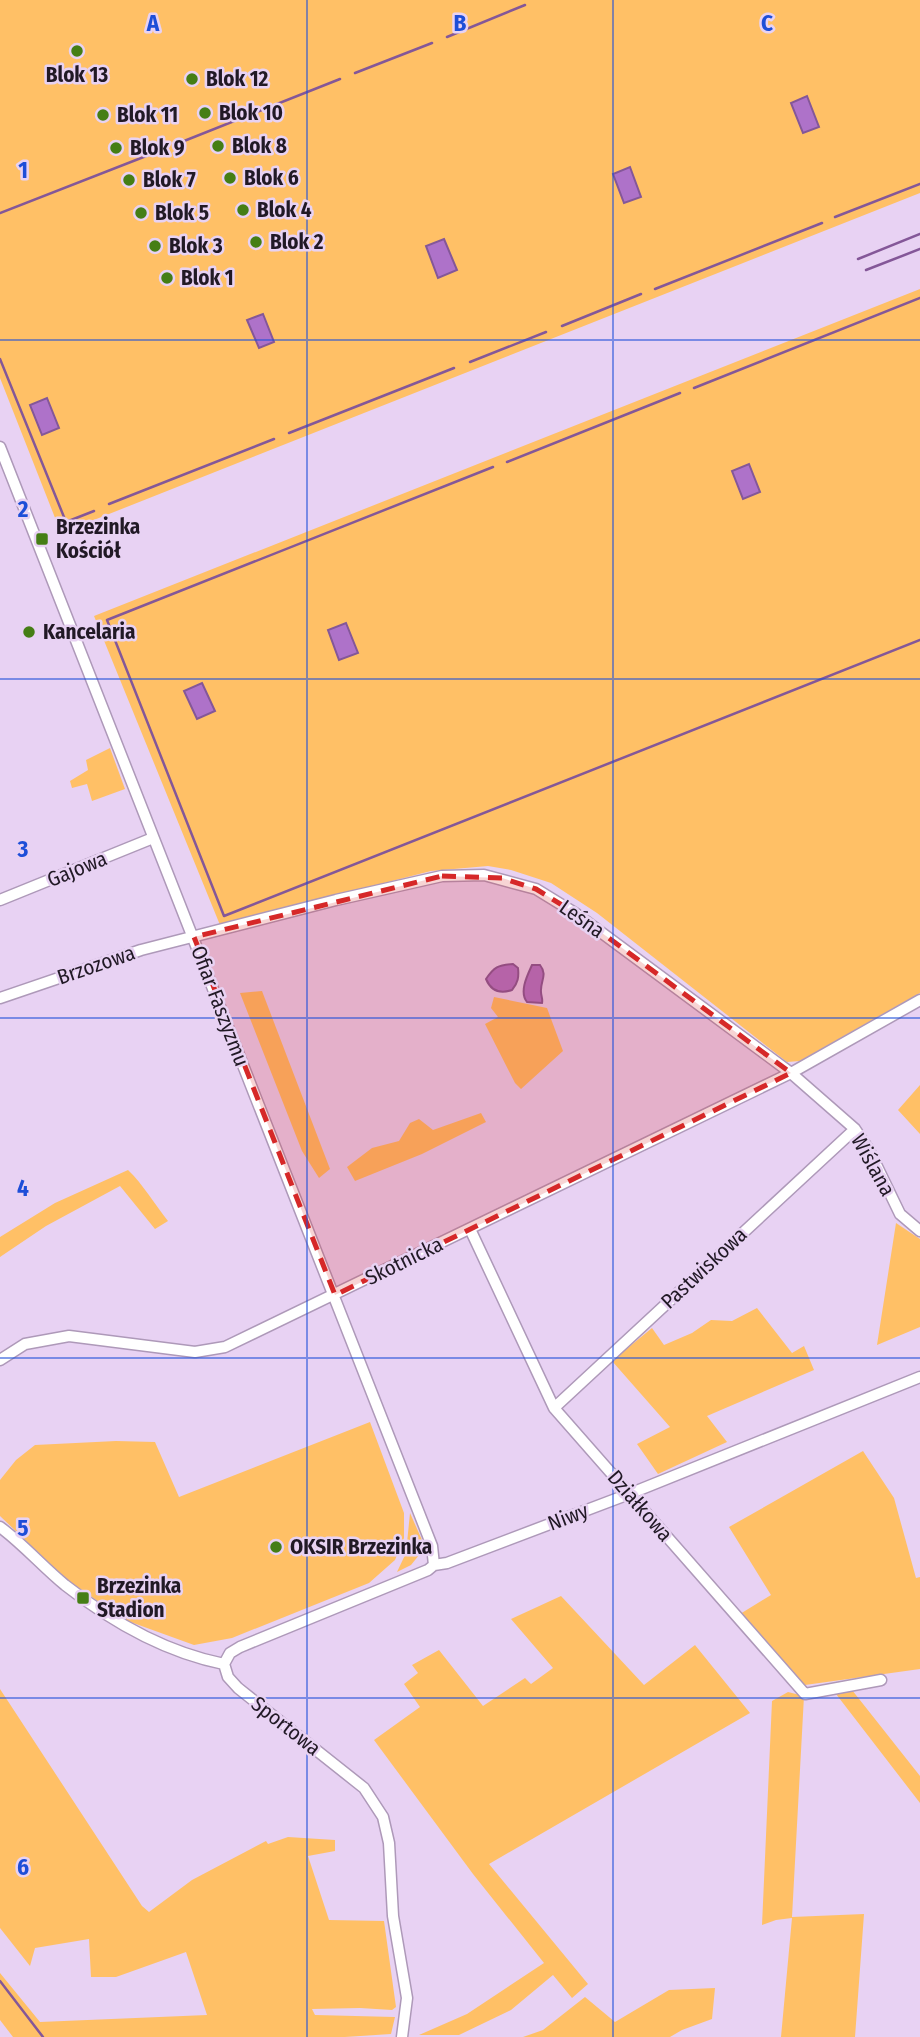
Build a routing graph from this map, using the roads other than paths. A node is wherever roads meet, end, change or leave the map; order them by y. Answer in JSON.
{"nodes":[{"id":1,"x":0,"y":447,"type":"edge"},
{"id":2,"x":153,"y":838,"type":"junction"},
{"id":3,"x":0,"y":900,"type":"edge"},
{"id":4,"x":194,"y":937,"type":"junction"},
{"id":5,"x":0,"y":998,"type":"edge"},
{"id":6,"x":920,"y":1000,"type":"edge"},
{"id":7,"x":791,"y":1073,"type":"junction"},
{"id":8,"x":855,"y":1129,"type":"junction"},
{"id":9,"x":470,"y":1228,"type":"junction"},
{"id":10,"x":920,"y":1231,"type":"edge"},
{"id":11,"x":335,"y":1294,"type":"junction"},
{"id":12,"x":0,"y":1360,"type":"edge"},
{"id":13,"x":920,"y":1377,"type":"edge"},
{"id":14,"x":554,"y":1408,"type":"junction"},
{"id":15,"x":629,"y":1493,"type":"junction"},
{"id":16,"x":0,"y":1527,"type":"edge"},
{"id":17,"x":434,"y":1565,"type":"junction"},
{"id":18,"x":224,"y":1664,"type":"junction"},
{"id":19,"x":881,"y":1680,"type":"dead end"},
{"id":20,"x":402,"y":2037,"type":"edge"}],
"edges":[{"from":1,"to":2,"type":"street","name":"Ofiar Faszyzmu"},
{"from":2,"to":3,"type":"street","name":"Gajowa"},
{"from":2,"to":4,"type":"street","name":"Ofiar Faszyzmu"},
{"from":4,"to":5,"type":"street","name":"Brzozowa"},
{"from":4,"to":7,"type":"street","name":"Leśna"},
{"from":4,"to":11,"type":"street","name":"Ofiar Faszyzmu"},
{"from":6,"to":7,"type":"street"},
{"from":7,"to":8,"type":"street","name":"Wiślana"},
{"from":7,"to":9,"type":"street","name":"Skotnicka"},
{"from":8,"to":10,"type":"street","name":"Wiślana"},
{"from":8,"to":14,"type":"street","name":"Pastwiskowa"},
{"from":9,"to":11,"type":"street","name":"Skotnicka"},
{"from":9,"to":14,"type":"street","name":"Działkowa"},
{"from":11,"to":12,"type":"street","name":"Skotnicka"},
{"from":11,"to":17,"type":"street","name":"Ofiar Faszyzmu"},
{"from":13,"to":15,"type":"street","name":"Niwy"},
{"from":14,"to":15,"type":"street","name":"Działkowa"},
{"from":15,"to":17,"type":"street","name":"Niwy"},
{"from":15,"to":19,"type":"street","name":"Działkowa"},
{"from":16,"to":18,"type":"street"},
{"from":17,"to":18,"type":"street","name":"Niwy"},
{"from":18,"to":20,"type":"street","name":"Sportowa"}]}
